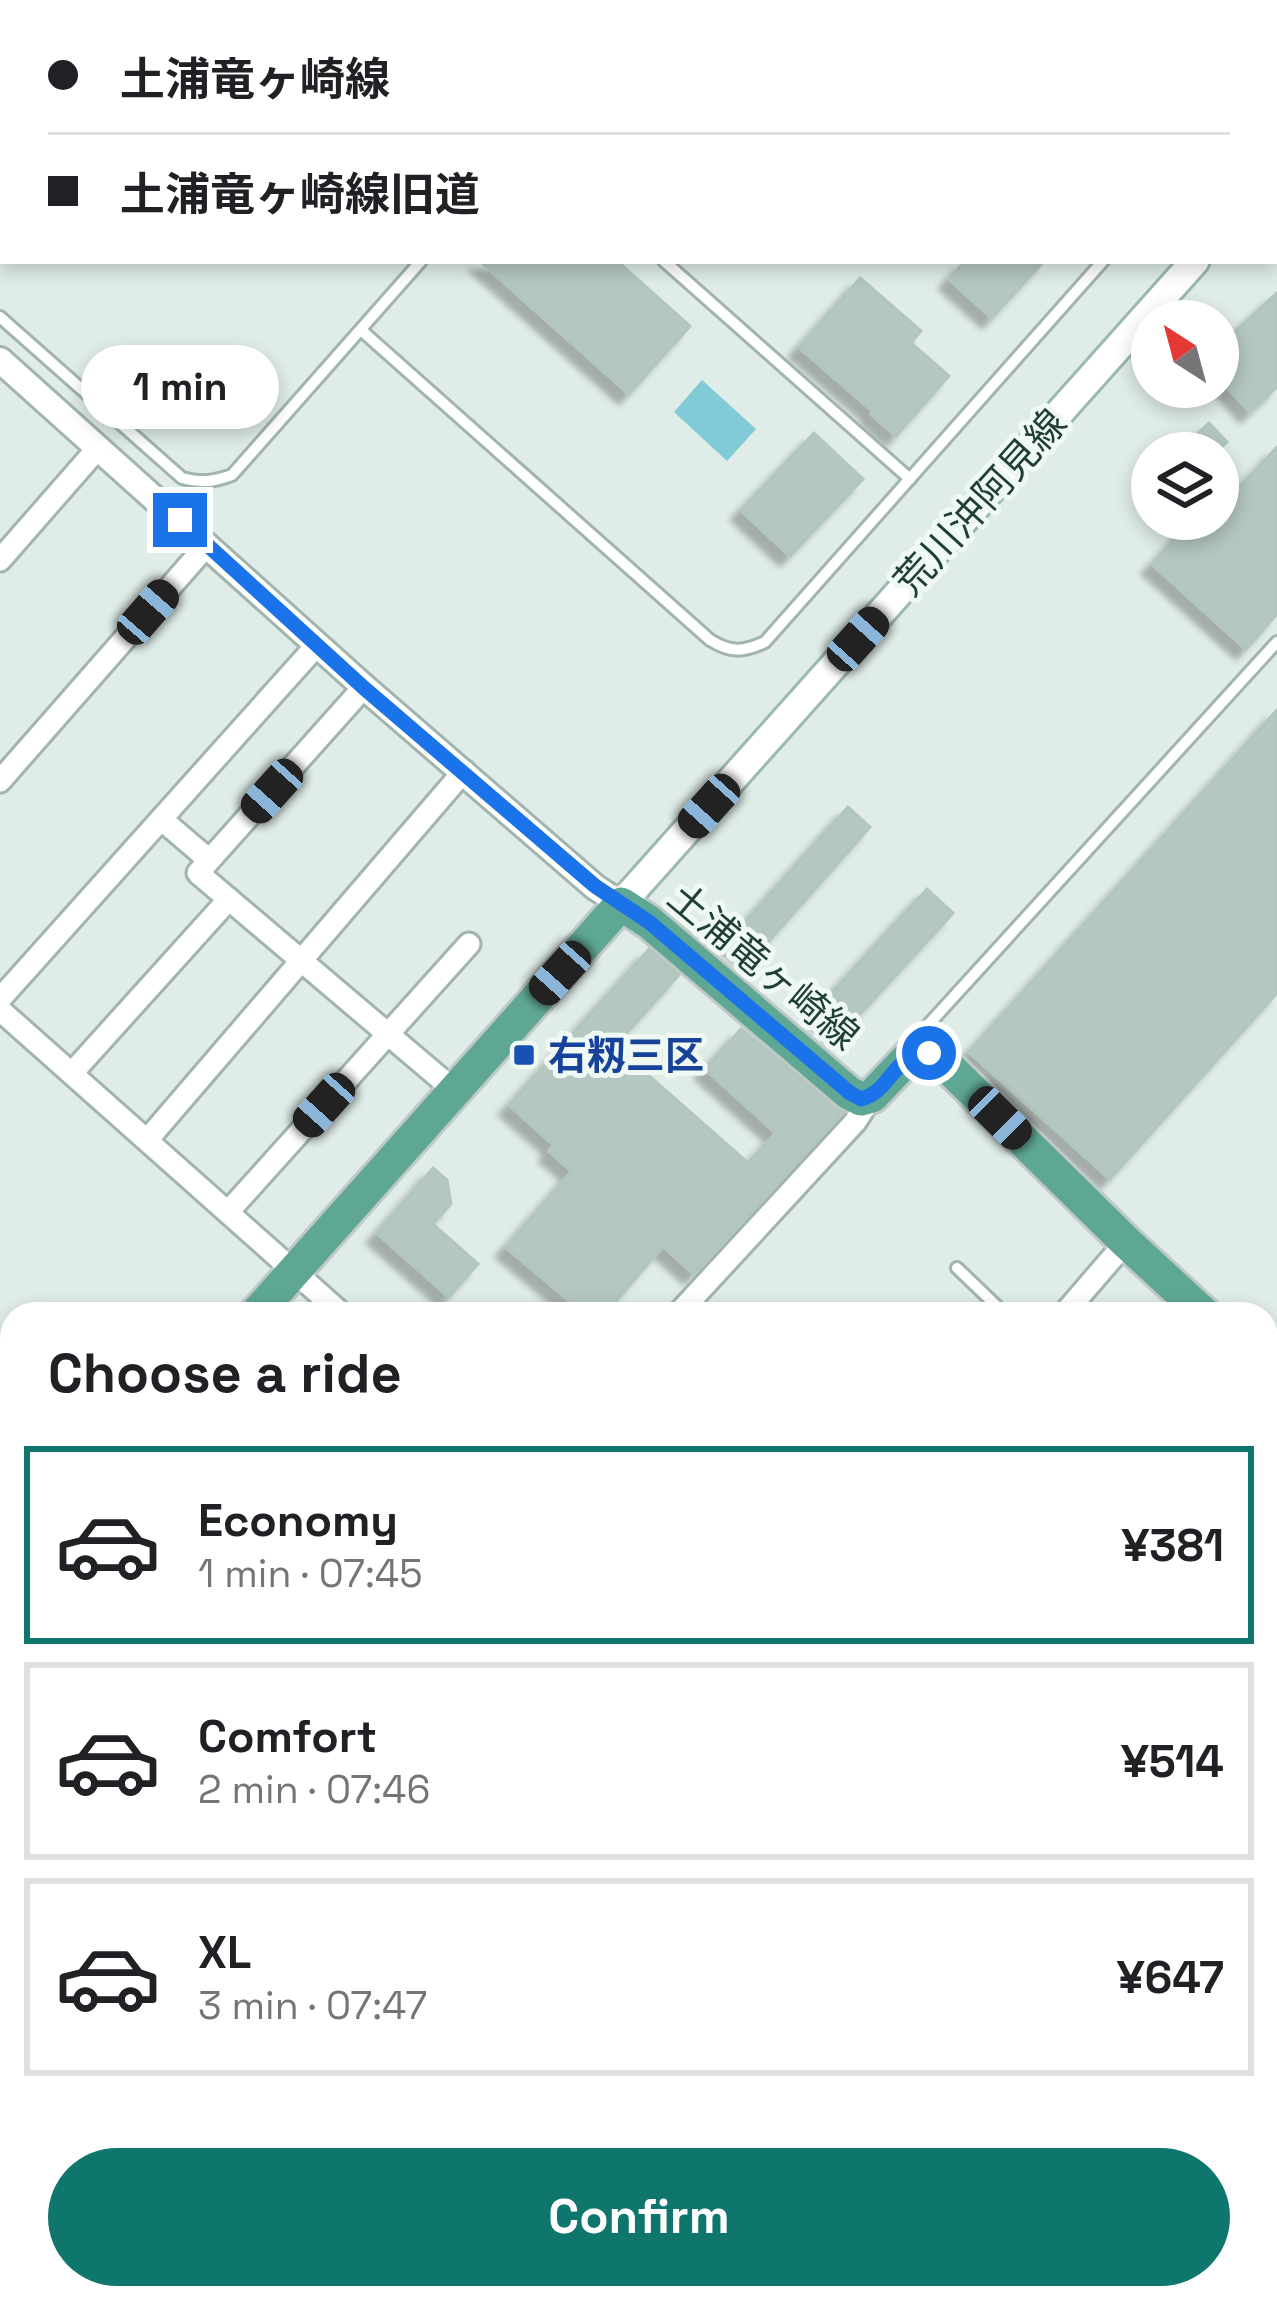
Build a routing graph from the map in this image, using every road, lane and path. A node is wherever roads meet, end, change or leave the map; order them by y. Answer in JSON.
{"nodes":[{"id":1,"x":418,"y":264,"type":"edge"},
{"id":2,"x":667,"y":264,"type":"edge"},
{"id":3,"x":1100,"y":264,"type":"edge"},
{"id":4,"x":1192,"y":264,"type":"edge"},
{"id":5,"x":0,"y":317,"type":"edge"},
{"id":6,"x":361,"y":330,"type":"junction"},
{"id":7,"x":0,"y":360,"type":"edge"},
{"id":8,"x":98,"y":448,"type":"junction"},
{"id":9,"x":910,"y":479,"type":"junction"},
{"id":10,"x":207,"y":545,"type":"junction"},
{"id":11,"x":0,"y":560,"type":"edge"},
{"id":12,"x":1277,"y":642,"type":"edge"},
{"id":13,"x":316,"y":645,"type":"junction"},
{"id":14,"x":364,"y":688,"type":"junction"},
{"id":15,"x":464,"y":771,"type":"junction"},
{"id":16,"x":0,"y":782,"type":"edge"},
{"id":17,"x":161,"y":819,"type":"junction"},
{"id":18,"x":209,"y":860,"type":"junction"},
{"id":19,"x":229,"y":899,"type":"junction"},
{"id":20,"x":621,"y":904,"type":"junction"},
{"id":21,"x":469,"y":944,"type":"dead end"},
{"id":22,"x":302,"y":960,"type":"junction"},
{"id":23,"x":0,"y":999,"type":"edge"},
{"id":24,"x":0,"y":1010,"type":"edge"},
{"id":25,"x":387,"y":1034,"type":"junction"},
{"id":26,"x":919,"y":1053,"type":"junction"},
{"id":27,"x":72,"y":1073,"type":"junction"},
{"id":28,"x":455,"y":1091,"type":"junction"},
{"id":29,"x":872,"y":1096,"type":"junction"},
{"id":30,"x":148,"y":1139,"type":"junction"},
{"id":31,"x":228,"y":1212,"type":"junction"},
{"id":32,"x":1126,"y":1242,"type":"junction"},
{"id":33,"x":957,"y":1268,"type":"dead end"},
{"id":34,"x":295,"y":1271,"type":"junction"},
{"id":35,"x":267,"y":1302,"type":"edge"},
{"id":36,"x":329,"y":1302,"type":"edge"},
{"id":37,"x":689,"y":1302,"type":"edge"},
{"id":38,"x":992,"y":1302,"type":"edge"},
{"id":39,"x":1074,"y":1302,"type":"edge"},
{"id":40,"x":1191,"y":1302,"type":"edge"}],
"edges":[{"from":1,"to":6,"type":"lane"},
{"from":2,"to":9,"type":"lane"},
{"from":3,"to":9,"type":"lane"},
{"from":4,"to":20,"type":"main road","name":"荒川沖阿見線"},
{"from":5,"to":6,"type":"lane"},
{"from":6,"to":9,"type":"lane"},
{"from":7,"to":8,"type":"street"},
{"from":8,"to":10,"type":"street"},
{"from":8,"to":11,"type":"street"},
{"from":10,"to":13,"type":"street"},
{"from":10,"to":16,"type":"street"},
{"from":12,"to":26,"type":"lane"},
{"from":13,"to":14,"type":"street"},
{"from":13,"to":17,"type":"street"},
{"from":14,"to":15,"type":"street"},
{"from":14,"to":18,"type":"street"},
{"from":15,"to":20,"type":"street"},
{"from":15,"to":22,"type":"street"},
{"from":17,"to":18,"type":"street"},
{"from":17,"to":23,"type":"street"},
{"from":18,"to":19,"type":"street"},
{"from":19,"to":22,"type":"street"},
{"from":19,"to":27,"type":"street"},
{"from":20,"to":28,"type":"main road","name":"土浦竜ヶ崎線"},
{"from":20,"to":29,"type":"main road","name":"土浦竜ヶ崎線"},
{"from":21,"to":25,"type":"street"},
{"from":22,"to":25,"type":"street"},
{"from":22,"to":30,"type":"street"},
{"from":24,"to":27,"type":"street"},
{"from":25,"to":28,"type":"street"},
{"from":25,"to":31,"type":"street"},
{"from":26,"to":29,"type":"main road","name":"土浦竜ヶ崎線"},
{"from":26,"to":32,"type":"main road","name":"土浦竜ヶ崎線"},
{"from":27,"to":30,"type":"street"},
{"from":28,"to":34,"type":"main road","name":"土浦竜ヶ崎線"},
{"from":29,"to":37,"type":"street"},
{"from":30,"to":31,"type":"street"},
{"from":31,"to":34,"type":"street"},
{"from":32,"to":39,"type":"street"},
{"from":32,"to":40,"type":"main road","name":"土浦竜ヶ崎線"},
{"from":33,"to":38,"type":"lane"},
{"from":34,"to":35,"type":"main road","name":"土浦竜ヶ崎線"},
{"from":34,"to":36,"type":"street"}]}
